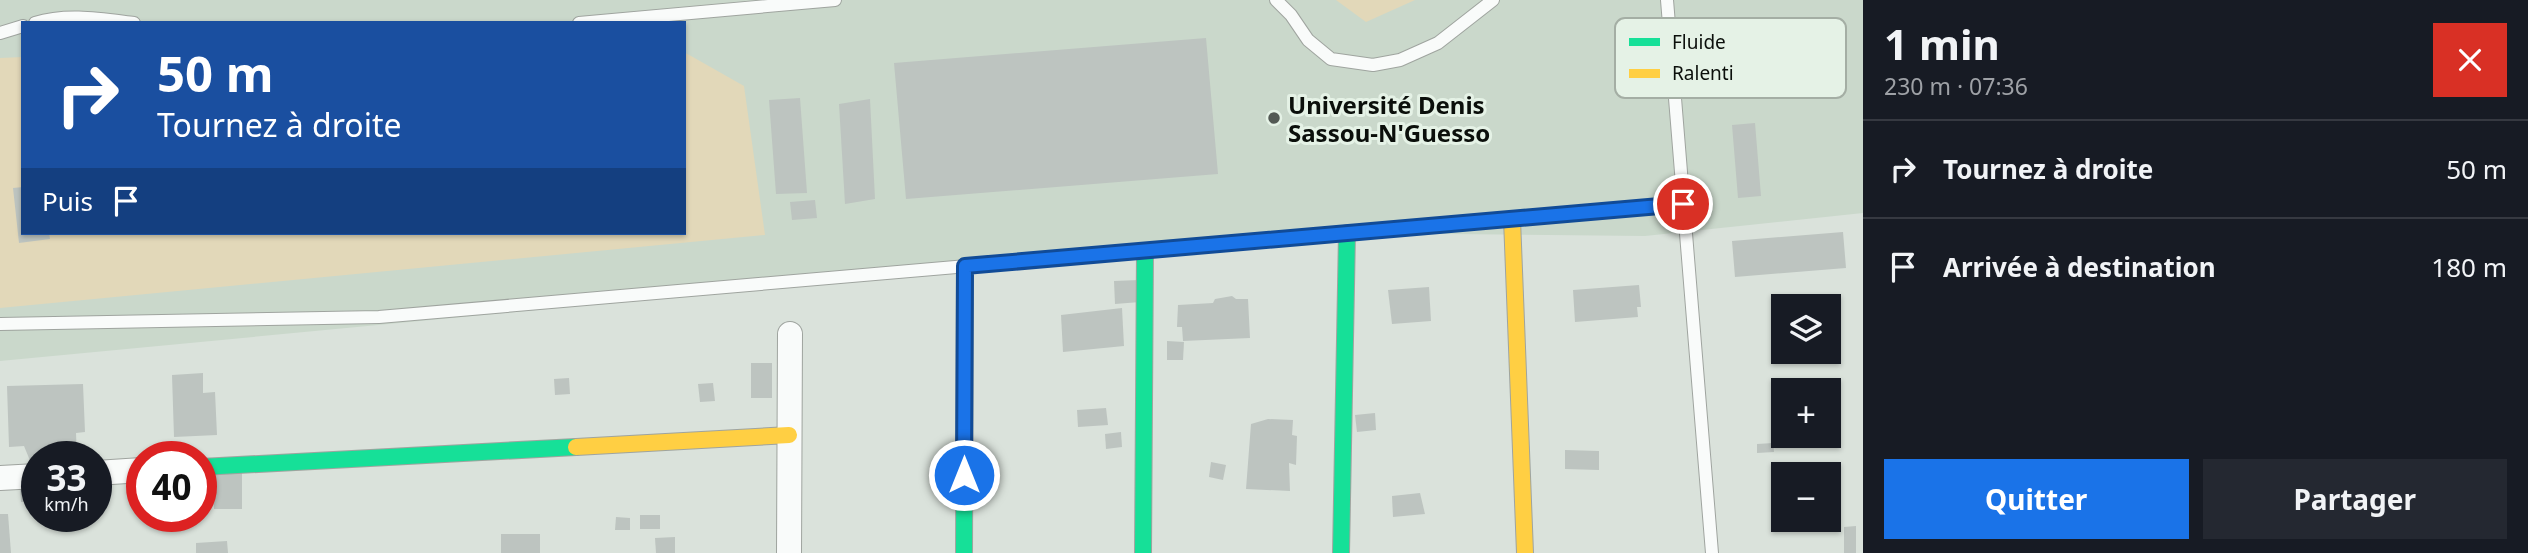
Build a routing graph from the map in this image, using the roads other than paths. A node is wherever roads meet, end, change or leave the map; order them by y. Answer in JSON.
{"nodes":[{"id":1,"x":835,"y":0,"type":"edge"},
{"id":2,"x":1276,"y":0,"type":"edge"},
{"id":3,"x":1493,"y":0,"type":"edge"},
{"id":4,"x":1667,"y":0,"type":"edge"},
{"id":5,"x":1668,"y":18,"type":"edge"},
{"id":6,"x":40,"y":21,"type":"edge"},
{"id":7,"x":117,"y":21,"type":"edge"},
{"id":8,"x":601,"y":21,"type":"edge"},
{"id":9,"x":21,"y":27,"type":"edge"},
{"id":10,"x":0,"y":33,"type":"edge"},
{"id":11,"x":1675,"y":98,"type":"edge"},
{"id":12,"x":1683,"y":204,"type":"junction"},
{"id":13,"x":1512,"y":219,"type":"junction"},
{"id":14,"x":1347,"y":233,"type":"junction"},
{"id":15,"x":1145,"y":252,"type":"junction"},
{"id":16,"x":965,"y":266,"type":"junction"},
{"id":17,"x":0,"y":324,"type":"edge"},
{"id":18,"x":790,"y":334,"type":"dead end"},
{"id":19,"x":789,"y":435,"type":"junction"},
{"id":20,"x":217,"y":466,"type":"edge"},
{"id":21,"x":21,"y":477,"type":"edge"},
{"id":22,"x":0,"y":478,"type":"edge"},
{"id":23,"x":789,"y":553,"type":"edge"},
{"id":24,"x":964,"y":553,"type":"edge"},
{"id":25,"x":1143,"y":553,"type":"edge"},
{"id":26,"x":1341,"y":553,"type":"edge"},
{"id":27,"x":1525,"y":553,"type":"edge"},
{"id":28,"x":1712,"y":553,"type":"edge"}],
"edges":[{"from":1,"to":8,"type":"lane"},
{"from":2,"to":3,"type":"lane"},
{"from":4,"to":5,"type":"lane"},
{"from":6,"to":7,"type":"lane"},
{"from":9,"to":10,"type":"lane"},
{"from":11,"to":12,"type":"lane"},
{"from":12,"to":13,"type":"lane"},
{"from":12,"to":28,"type":"lane"},
{"from":13,"to":14,"type":"lane"},
{"from":13,"to":27,"type":"street"},
{"from":14,"to":15,"type":"lane"},
{"from":14,"to":26,"type":"street"},
{"from":15,"to":16,"type":"lane"},
{"from":15,"to":25,"type":"street"},
{"from":16,"to":17,"type":"lane"},
{"from":16,"to":24,"type":"street"},
{"from":18,"to":19,"type":"street"},
{"from":19,"to":20,"type":"street"},
{"from":19,"to":23,"type":"street"},
{"from":21,"to":22,"type":"street"}]}
